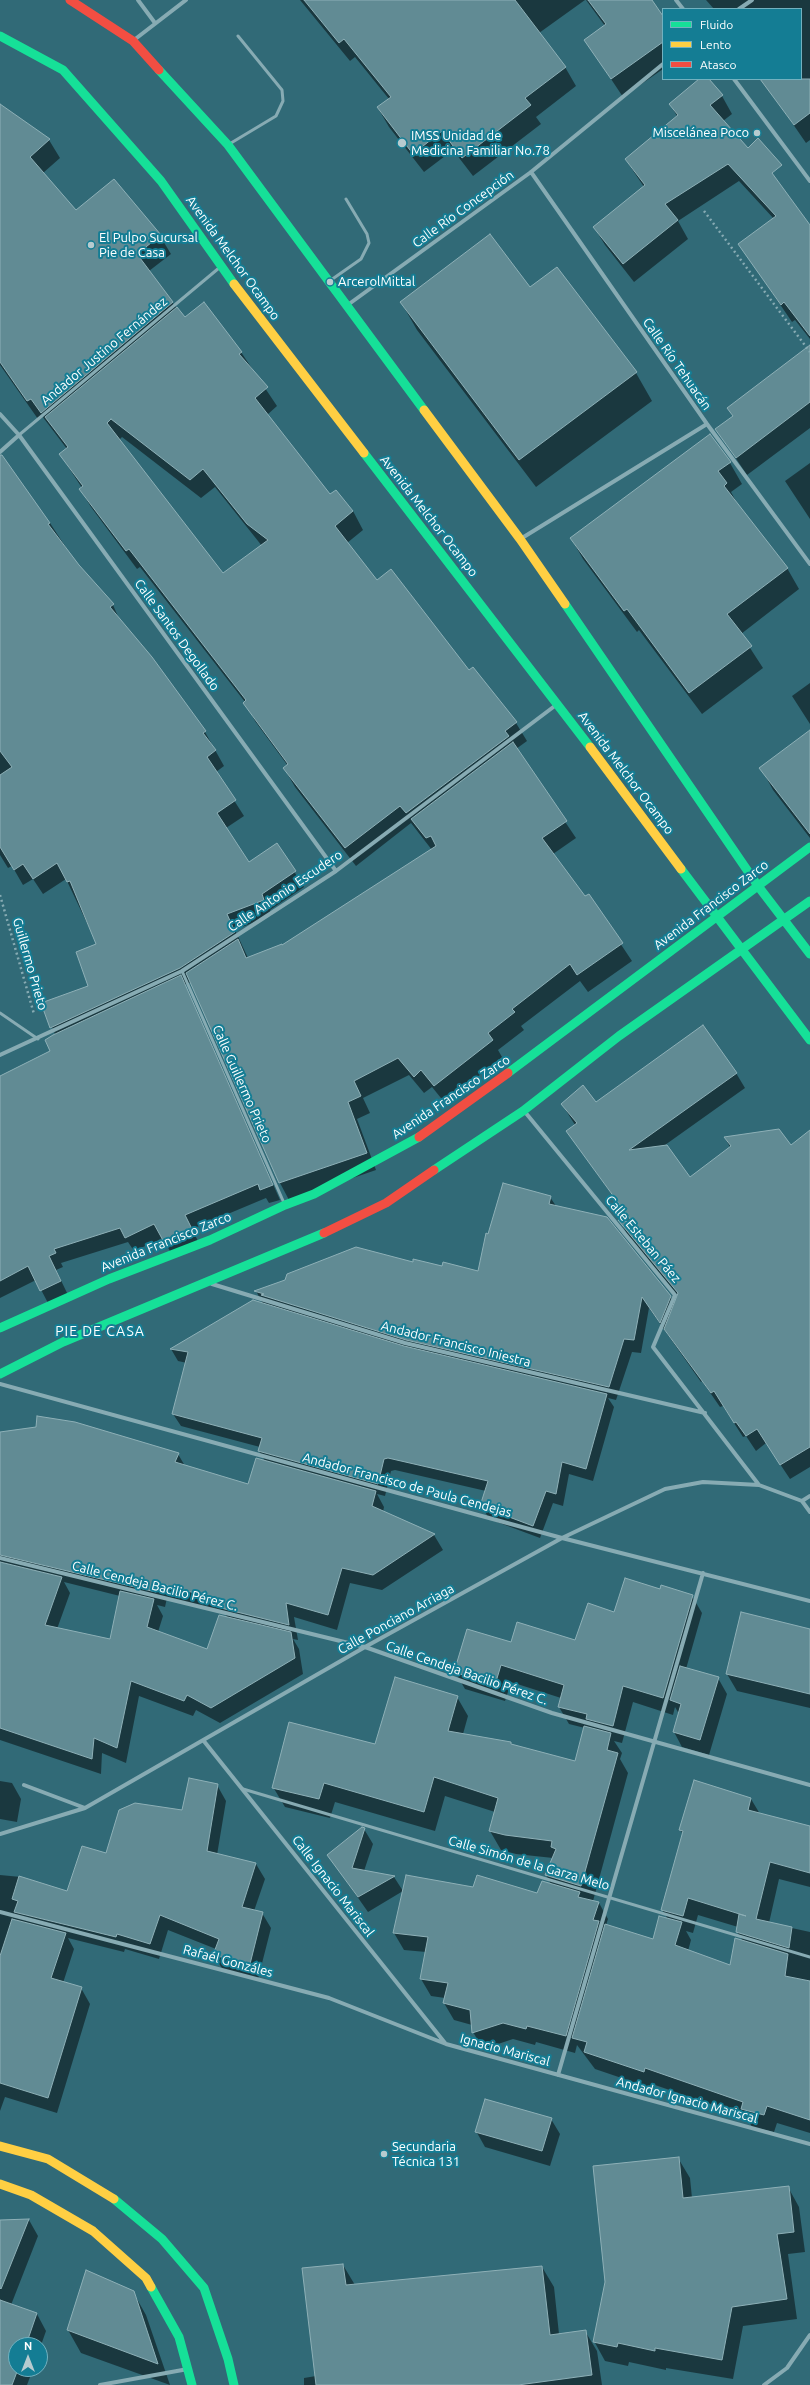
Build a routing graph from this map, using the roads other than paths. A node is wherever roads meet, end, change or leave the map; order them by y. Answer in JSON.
{"nodes":[{"id":1,"x":70,"y":0,"type":"edge"},
{"id":2,"x":138,"y":0,"type":"edge"},
{"id":3,"x":186,"y":0,"type":"edge"},
{"id":4,"x":676,"y":0,"type":"edge"},
{"id":5,"x":752,"y":0,"type":"edge"},
{"id":6,"x":682,"y":8,"type":"edge"},
{"id":7,"x":740,"y":8,"type":"edge"},
{"id":8,"x":155,"y":23,"type":"junction"},
{"id":9,"x":0,"y":36,"type":"edge"},
{"id":10,"x":238,"y":36,"type":"dead end"},
{"id":11,"x":133,"y":41,"type":"junction"},
{"id":12,"x":662,"y":65,"type":"edge"},
{"id":13,"x":735,"y":80,"type":"edge"},
{"id":14,"x":228,"y":145,"type":"junction"},
{"id":15,"x":531,"y":172,"type":"junction"},
{"id":16,"x":810,"y":181,"type":"edge"},
{"id":17,"x":346,"y":199,"type":"dead end"},
{"id":18,"x":220,"y":266,"type":"junction"},
{"id":19,"x":330,"y":282,"type":"junction"},
{"id":20,"x":347,"y":306,"type":"junction"},
{"id":21,"x":0,"y":414,"type":"edge"},
{"id":22,"x":707,"y":424,"type":"junction"},
{"id":23,"x":19,"y":435,"type":"junction"},
{"id":24,"x":0,"y":452,"type":"edge"},
{"id":25,"x":520,"y":539,"type":"junction"},
{"id":26,"x":810,"y":564,"type":"edge"},
{"id":27,"x":557,"y":704,"type":"junction"},
{"id":28,"x":810,"y":847,"type":"edge"},
{"id":29,"x":336,"y":871,"type":"junction"},
{"id":30,"x":758,"y":886,"type":"junction"},
{"id":31,"x":810,"y":901,"type":"edge"},
{"id":32,"x":718,"y":917,"type":"junction"},
{"id":33,"x":785,"y":920,"type":"junction"},
{"id":34,"x":743,"y":950,"type":"junction"},
{"id":35,"x":810,"y":954,"type":"edge"},
{"id":36,"x":182,"y":971,"type":"junction"},
{"id":37,"x":0,"y":1013,"type":"edge"},
{"id":38,"x":38,"y":1039,"type":"junction"},
{"id":39,"x":810,"y":1040,"type":"edge"},
{"id":40,"x":0,"y":1055,"type":"edge"},
{"id":41,"x":524,"y":1111,"type":"junction"},
{"id":42,"x":284,"y":1204,"type":"junction"},
{"id":43,"x":206,"y":1282,"type":"junction"},
{"id":44,"x":0,"y":1328,"type":"edge"},
{"id":45,"x":0,"y":1374,"type":"edge"},
{"id":46,"x":0,"y":1384,"type":"edge"},
{"id":47,"x":705,"y":1413,"type":"junction"},
{"id":48,"x":760,"y":1485,"type":"junction"},
{"id":49,"x":810,"y":1496,"type":"edge"},
{"id":50,"x":802,"y":1501,"type":"junction"},
{"id":51,"x":810,"y":1512,"type":"edge"},
{"id":52,"x":562,"y":1538,"type":"junction"},
{"id":53,"x":0,"y":1558,"type":"edge"},
{"id":54,"x":703,"y":1573,"type":"junction"},
{"id":55,"x":810,"y":1601,"type":"edge"},
{"id":56,"x":365,"y":1648,"type":"junction"},
{"id":57,"x":203,"y":1740,"type":"junction"},
{"id":58,"x":655,"y":1741,"type":"junction"},
{"id":59,"x":24,"y":1785,"type":"dead end"},
{"id":60,"x":810,"y":1785,"type":"edge"},
{"id":61,"x":243,"y":1789,"type":"junction"},
{"id":62,"x":85,"y":1808,"type":"junction"},
{"id":63,"x":0,"y":1834,"type":"edge"},
{"id":64,"x":610,"y":1897,"type":"junction"},
{"id":65,"x":0,"y":1912,"type":"edge"},
{"id":66,"x":810,"y":1957,"type":"edge"},
{"id":67,"x":446,"y":2044,"type":"junction"},
{"id":68,"x":558,"y":2075,"type":"junction"},
{"id":69,"x":810,"y":2144,"type":"edge"},
{"id":70,"x":0,"y":2146,"type":"edge"},
{"id":71,"x":0,"y":2184,"type":"edge"},
{"id":72,"x":810,"y":2335,"type":"edge"},
{"id":73,"x":189,"y":2368,"type":"junction"},
{"id":74,"x":100,"y":2385,"type":"edge"},
{"id":75,"x":192,"y":2385,"type":"edge"},
{"id":76,"x":234,"y":2385,"type":"edge"},
{"id":77,"x":764,"y":2385,"type":"edge"}],
"edges":[{"from":1,"to":11,"type":"street"},
{"from":2,"to":8,"type":"street"},
{"from":3,"to":8,"type":"street"},
{"from":4,"to":6,"type":"street"},
{"from":5,"to":7,"type":"street"},
{"from":8,"to":11,"type":"street"},
{"from":9,"to":18,"type":"street","name":"Avenida Melchor Ocampo"},
{"from":10,"to":14,"type":"lane"},
{"from":11,"to":14,"type":"street"},
{"from":12,"to":15,"type":"street","name":"Calle Río Concepción"},
{"from":13,"to":16,"type":"street"},
{"from":14,"to":19,"type":"street"},
{"from":15,"to":20,"type":"street","name":"Calle Río Concepción"},
{"from":15,"to":22,"type":"street","name":"Calle Río Tehuacán"},
{"from":17,"to":19,"type":"lane"},
{"from":18,"to":23,"type":"lane","name":"Andador Justino Fernández"},
{"from":18,"to":27,"type":"street","name":"Avenida Melchor Ocampo"},
{"from":19,"to":20,"type":"street"},
{"from":20,"to":25,"type":"street"},
{"from":21,"to":23,"type":"street","name":"Calle Santos Degollado"},
{"from":22,"to":25,"type":"street"},
{"from":22,"to":26,"type":"street","name":"Calle Río Tehuacán"},
{"from":23,"to":24,"type":"street","name":"Andador Justino Fernández"},
{"from":23,"to":29,"type":"street","name":"Calle Santos Degollado"},
{"from":25,"to":30,"type":"street"},
{"from":27,"to":29,"type":"street","name":"Calle Antonio Escudero"},
{"from":27,"to":32,"type":"street","name":"Avenida Melchor Ocampo"},
{"from":28,"to":30,"type":"street","name":"Avenida Francisco Zarco"},
{"from":29,"to":36,"type":"street","name":"Calle Antonio Escudero"},
{"from":30,"to":32,"type":"street","name":"Avenida Francisco Zarco"},
{"from":30,"to":33,"type":"street"},
{"from":31,"to":33,"type":"street"},
{"from":32,"to":34,"type":"street","name":"Avenida Melchor Ocampo"},
{"from":32,"to":42,"type":"street","name":"Avenida Francisco Zarco"},
{"from":33,"to":34,"type":"street"},
{"from":33,"to":35,"type":"street"},
{"from":34,"to":39,"type":"street","name":"Avenida Melchor Ocampo"},
{"from":34,"to":41,"type":"street"},
{"from":36,"to":38,"type":"street","name":"Calle Antonio Escudero"},
{"from":36,"to":42,"type":"lane","name":"Calle Guillermo Prieto"},
{"from":37,"to":38,"type":"lane"},
{"from":38,"to":40,"type":"street","name":"Calle Antonio Escudero"},
{"from":41,"to":43,"type":"street"},
{"from":41,"to":47,"type":"street","name":"Calle Esteban Páez"},
{"from":42,"to":44,"type":"street","name":"Avenida Francisco Zarco"},
{"from":43,"to":45,"type":"street"},
{"from":43,"to":47,"type":"street","name":"Andador Francisco Iniestra"},
{"from":46,"to":52,"type":"street","name":"Andador Francisco de Paula Cendejas"},
{"from":47,"to":48,"type":"street","name":"Calle Esteban Páez"},
{"from":48,"to":50,"type":"street","name":"Calle Ponciano Arriaga"},
{"from":48,"to":52,"type":"street","name":"Calle Ponciano Arriaga"},
{"from":49,"to":50,"type":"street"},
{"from":50,"to":51,"type":"street"},
{"from":52,"to":54,"type":"street","name":"Andador Francisco de Paula Cendejas"},
{"from":52,"to":56,"type":"street","name":"Calle Ponciano Arriaga"},
{"from":53,"to":56,"type":"street","name":"Calle Cendeja Bacilio Pérez C."},
{"from":54,"to":55,"type":"street","name":"Andador Francisco de Paula Cendejas"},
{"from":54,"to":58,"type":"street"},
{"from":56,"to":57,"type":"street","name":"Calle Ponciano Arriaga"},
{"from":56,"to":58,"type":"street","name":"Calle Cendeja Bacilio Pérez C."},
{"from":57,"to":61,"type":"street","name":"Calle Ignacio Mariscal"},
{"from":57,"to":62,"type":"street","name":"Calle Ponciano Arriaga"},
{"from":58,"to":60,"type":"street","name":"Calle Cendeja Bacilio Pérez C."},
{"from":58,"to":64,"type":"street"},
{"from":59,"to":62,"type":"street"},
{"from":61,"to":64,"type":"lane","name":"Calle Simón de la Garza Melo"},
{"from":61,"to":67,"type":"street","name":"Calle Ignacio Mariscal"},
{"from":62,"to":63,"type":"street","name":"Calle Ponciano Arriaga"},
{"from":64,"to":66,"type":"lane","name":"Calle Simón de la Garza Melo"},
{"from":64,"to":68,"type":"street"},
{"from":65,"to":67,"type":"street","name":"Rafaél Gonzáles"},
{"from":67,"to":68,"type":"street","name":"Ignacio Mariscal"},
{"from":68,"to":69,"type":"street","name":"Andador Ignacio Mariscal"},
{"from":70,"to":76,"type":"street"},
{"from":71,"to":73,"type":"street"},
{"from":72,"to":77,"type":"street"},
{"from":73,"to":74,"type":"street"},
{"from":73,"to":75,"type":"street"}]}
